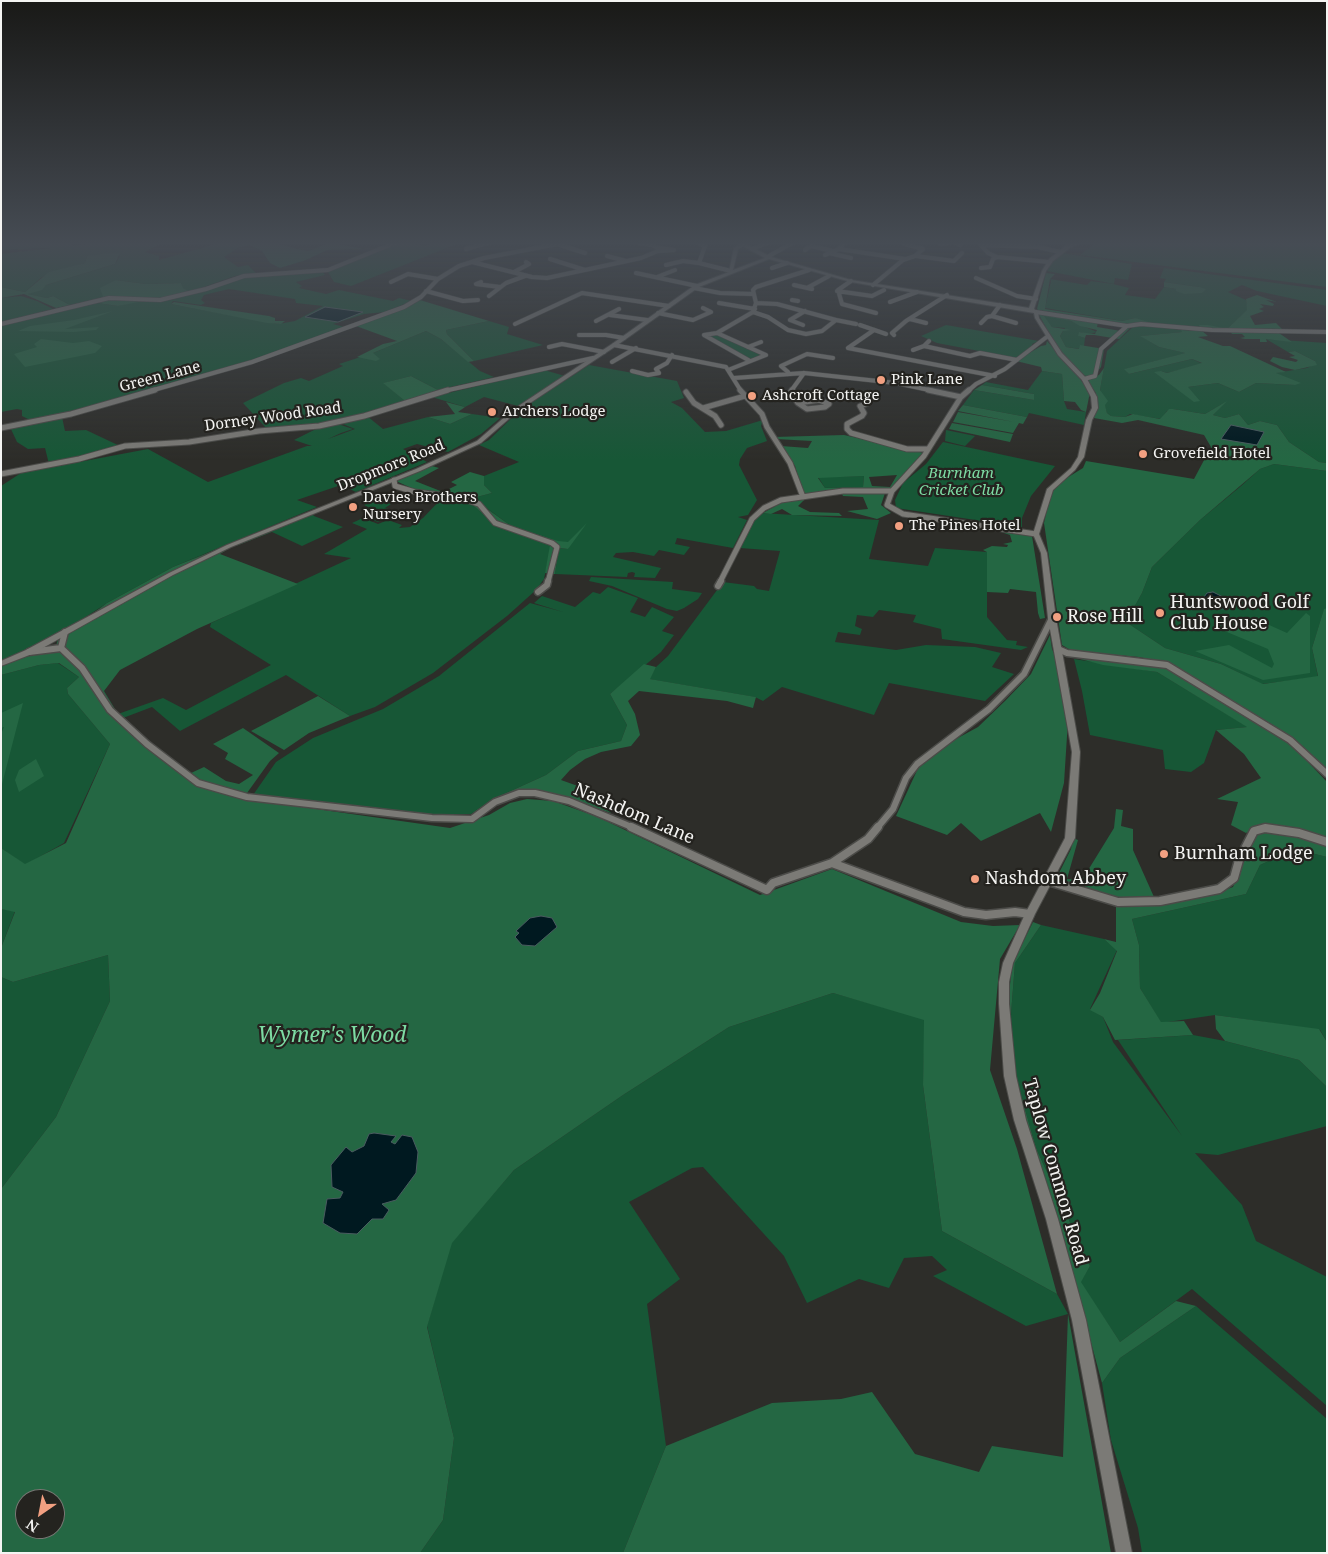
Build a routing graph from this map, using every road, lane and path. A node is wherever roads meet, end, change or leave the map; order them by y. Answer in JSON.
{"nodes":[{"id":1,"x":40,"y":315,"type":"edge"},
{"id":2,"x":381,"y":315,"type":"edge"},
{"id":3,"x":535,"y":315,"type":"edge"},
{"id":4,"x":610,"y":315,"type":"joint"},
{"id":5,"x":656,"y":315,"type":"edge"},
{"id":6,"x":666,"y":315,"type":"edge"},
{"id":7,"x":705,"y":315,"type":"edge"},
{"id":8,"x":747,"y":315,"type":"edge"},
{"id":9,"x":765,"y":315,"type":"edge"},
{"id":10,"x":800,"y":315,"type":"edge"},
{"id":11,"x":820,"y":315,"type":"edge"},
{"id":12,"x":917,"y":315,"type":"edge"},
{"id":13,"x":1036,"y":315,"type":"edge"},
{"id":14,"x":1056,"y":315,"type":"edge"},
{"id":15,"x":992,"y":316,"type":"joint"},
{"id":16,"x":910,"y":319,"type":"junction"},
{"id":17,"x":647,"y":320,"type":"junction"},
{"id":18,"x":836,"y":320,"type":"junction"},
{"id":19,"x":596,"y":321,"type":"dead end"},
{"id":20,"x":926,"y":322,"type":"dead end"},
{"id":21,"x":981,"y":323,"type":"dead end"},
{"id":22,"x":1016,"y":323,"type":"dead end"},
{"id":23,"x":1,"y":324,"type":"edge"},
{"id":24,"x":515,"y":324,"type":"dead end"},
{"id":25,"x":803,"y":325,"type":"dead end"},
{"id":26,"x":1127,"y":326,"type":"junction"},
{"id":27,"x":874,"y":330,"type":"junction"},
{"id":28,"x":1327,"y":332,"type":"edge"},
{"id":29,"x":717,"y":333,"type":"junction"},
{"id":30,"x":806,"y":334,"type":"junction"},
{"id":31,"x":886,"y":334,"type":"dead end"},
{"id":32,"x":579,"y":335,"type":"dead end"},
{"id":33,"x":894,"y":335,"type":"dead end"},
{"id":34,"x":1048,"y":336,"type":"junction"},
{"id":35,"x":624,"y":338,"type":"junction"},
{"id":36,"x":807,"y":340,"type":"dead end"},
{"id":37,"x":929,"y":341,"type":"dead end"},
{"id":38,"x":762,"y":342,"type":"dead end"},
{"id":39,"x":614,"y":345,"type":"junction"},
{"id":40,"x":549,"y":346,"type":"dead end"},
{"id":41,"x":748,"y":346,"type":"junction"},
{"id":42,"x":924,"y":346,"type":"junction"},
{"id":43,"x":636,"y":348,"type":"junction"},
{"id":44,"x":913,"y":350,"type":"dead end"},
{"id":45,"x":604,"y":352,"type":"junction"},
{"id":46,"x":672,"y":355,"type":"junction"},
{"id":47,"x":593,"y":358,"type":"junction"},
{"id":48,"x":833,"y":358,"type":"dead end"},
{"id":49,"x":1017,"y":360,"type":"junction"},
{"id":50,"x":750,"y":361,"type":"junction"},
{"id":51,"x":612,"y":362,"type":"dead end"},
{"id":52,"x":574,"y":363,"type":"junction"},
{"id":53,"x":582,"y":366,"type":"junction"},
{"id":54,"x":727,"y":369,"type":"junction"},
{"id":55,"x":632,"y":371,"type":"dead end"},
{"id":56,"x":666,"y":371,"type":"dead end"},
{"id":57,"x":658,"y":373,"type":"junction"},
{"id":58,"x":789,"y":373,"type":"junction"},
{"id":59,"x":804,"y":373,"type":"junction"},
{"id":60,"x":995,"y":376,"type":"junction"},
{"id":61,"x":734,"y":378,"type":"junction"},
{"id":62,"x":1084,"y":379,"type":"junction"},
{"id":63,"x":686,"y":392,"type":"dead end"},
{"id":64,"x":963,"y":395,"type":"junction"},
{"id":65,"x":745,"y":396,"type":"junction"},
{"id":66,"x":798,"y":403,"type":"junction"},
{"id":67,"x":866,"y":404,"type":"dead end"},
{"id":68,"x":703,"y":408,"type":"junction"},
{"id":69,"x":721,"y":425,"type":"dead end"},
{"id":70,"x":1,"y":428,"type":"edge"},
{"id":71,"x":928,"y":450,"type":"junction"},
{"id":72,"x":1,"y":474,"type":"edge"},
{"id":73,"x":394,"y":483,"type":"junction"},
{"id":74,"x":892,"y":491,"type":"junction"},
{"id":75,"x":803,"y":497,"type":"junction"},
{"id":76,"x":1036,"y":534,"type":"junction"},
{"id":77,"x":718,"y":586,"type":"dead end"},
{"id":78,"x":538,"y":592,"type":"dead end"},
{"id":79,"x":1052,"y":618,"type":"junction"},
{"id":80,"x":65,"y":632,"type":"junction"},
{"id":81,"x":61,"y":648,"type":"junction"},
{"id":82,"x":1058,"y":649,"type":"junction"},
{"id":83,"x":29,"y":652,"type":"junction"},
{"id":84,"x":1,"y":664,"type":"edge"},
{"id":85,"x":1327,"y":774,"type":"edge"},
{"id":86,"x":1327,"y":842,"type":"edge"},
{"id":87,"x":832,"y":863,"type":"junction"},
{"id":88,"x":1048,"y":881,"type":"junction"},
{"id":89,"x":1030,"y":914,"type":"junction"},
{"id":90,"x":1124,"y":1553,"type":"edge"}],
"edges":[{"from":1,"to":23,"type":"street"},
{"from":2,"to":70,"type":"street","name":"Green Lane"},
{"from":3,"to":24,"type":"street"},
{"from":4,"to":17,"type":"street"},
{"from":4,"to":19,"type":"street"},
{"from":5,"to":17,"type":"street","name":"Dropmore Road"},
{"from":6,"to":7,"type":"street"},
{"from":8,"to":29,"type":"street"},
{"from":9,"to":30,"type":"street"},
{"from":10,"to":25,"type":"street"},
{"from":11,"to":18,"type":"street"},
{"from":12,"to":16,"type":"street"},
{"from":13,"to":34,"type":"street"},
{"from":14,"to":26,"type":"street"},
{"from":15,"to":21,"type":"street"},
{"from":15,"to":22,"type":"street"},
{"from":16,"to":20,"type":"street"},
{"from":16,"to":33,"type":"street"},
{"from":17,"to":35,"type":"street","name":"Dropmore Road"},
{"from":18,"to":27,"type":"street"},
{"from":18,"to":30,"type":"street"},
{"from":26,"to":28,"type":"street"},
{"from":26,"to":62,"type":"street"},
{"from":27,"to":31,"type":"street"},
{"from":27,"to":60,"type":"street"},
{"from":29,"to":41,"type":"street"},
{"from":29,"to":50,"type":"street"},
{"from":30,"to":36,"type":"street"},
{"from":32,"to":35,"type":"street"},
{"from":34,"to":49,"type":"street"},
{"from":34,"to":62,"type":"street"},
{"from":35,"to":39,"type":"street","name":"Dropmore Road"},
{"from":37,"to":42,"type":"street"},
{"from":38,"to":41,"type":"street"},
{"from":39,"to":43,"type":"street"},
{"from":39,"to":45,"type":"street","name":"Dropmore Road"},
{"from":40,"to":45,"type":"street"},
{"from":41,"to":50,"type":"street"},
{"from":42,"to":44,"type":"street"},
{"from":42,"to":49,"type":"street"},
{"from":43,"to":46,"type":"street"},
{"from":43,"to":51,"type":"street"},
{"from":45,"to":47,"type":"street","name":"Dropmore Road"},
{"from":46,"to":54,"type":"street"},
{"from":46,"to":57,"type":"street"},
{"from":47,"to":52,"type":"street","name":"Dorney Wood Road"},
{"from":47,"to":53,"type":"street","name":"Dropmore Road"},
{"from":48,"to":58,"type":"street"},
{"from":49,"to":60,"type":"street"},
{"from":50,"to":54,"type":"street"},
{"from":52,"to":53,"type":"street"},
{"from":52,"to":72,"type":"street","name":"Dorney Wood Road"},
{"from":53,"to":73,"type":"street","name":"Dropmore Road"},
{"from":54,"to":61,"type":"street"},
{"from":55,"to":57,"type":"street"},
{"from":56,"to":57,"type":"street"},
{"from":58,"to":59,"type":"street"},
{"from":58,"to":61,"type":"street"},
{"from":59,"to":64,"type":"street"},
{"from":59,"to":66,"type":"street"},
{"from":60,"to":64,"type":"street"},
{"from":61,"to":65,"type":"street"},
{"from":62,"to":76,"type":"street"},
{"from":63,"to":68,"type":"street"},
{"from":64,"to":71,"type":"street"},
{"from":65,"to":68,"type":"street"},
{"from":65,"to":75,"type":"street"},
{"from":66,"to":66,"type":"street"},
{"from":67,"to":71,"type":"street"},
{"from":68,"to":69,"type":"street"},
{"from":71,"to":74,"type":"street"},
{"from":73,"to":78,"type":"street"},
{"from":73,"to":80,"type":"street","name":"Dropmore Road"},
{"from":74,"to":75,"type":"street"},
{"from":74,"to":76,"type":"street"},
{"from":75,"to":77,"type":"street"},
{"from":76,"to":79,"type":"street","name":"Taplow Common Road"},
{"from":79,"to":82,"type":"street","name":"Taplow Common Road"},
{"from":79,"to":87,"type":"street"},
{"from":80,"to":81,"type":"street"},
{"from":80,"to":83,"type":"street","name":"Dropmore Road"},
{"from":81,"to":83,"type":"street"},
{"from":81,"to":87,"type":"street","name":"Nashdom Lane"},
{"from":82,"to":85,"type":"street"},
{"from":82,"to":88,"type":"street","name":"Taplow Common Road"},
{"from":83,"to":84,"type":"street","name":"Dropmore Road"},
{"from":86,"to":88,"type":"street"},
{"from":87,"to":89,"type":"street"},
{"from":88,"to":89,"type":"street","name":"Taplow Common Road"},
{"from":89,"to":90,"type":"street","name":"Taplow Common Road"}]}
